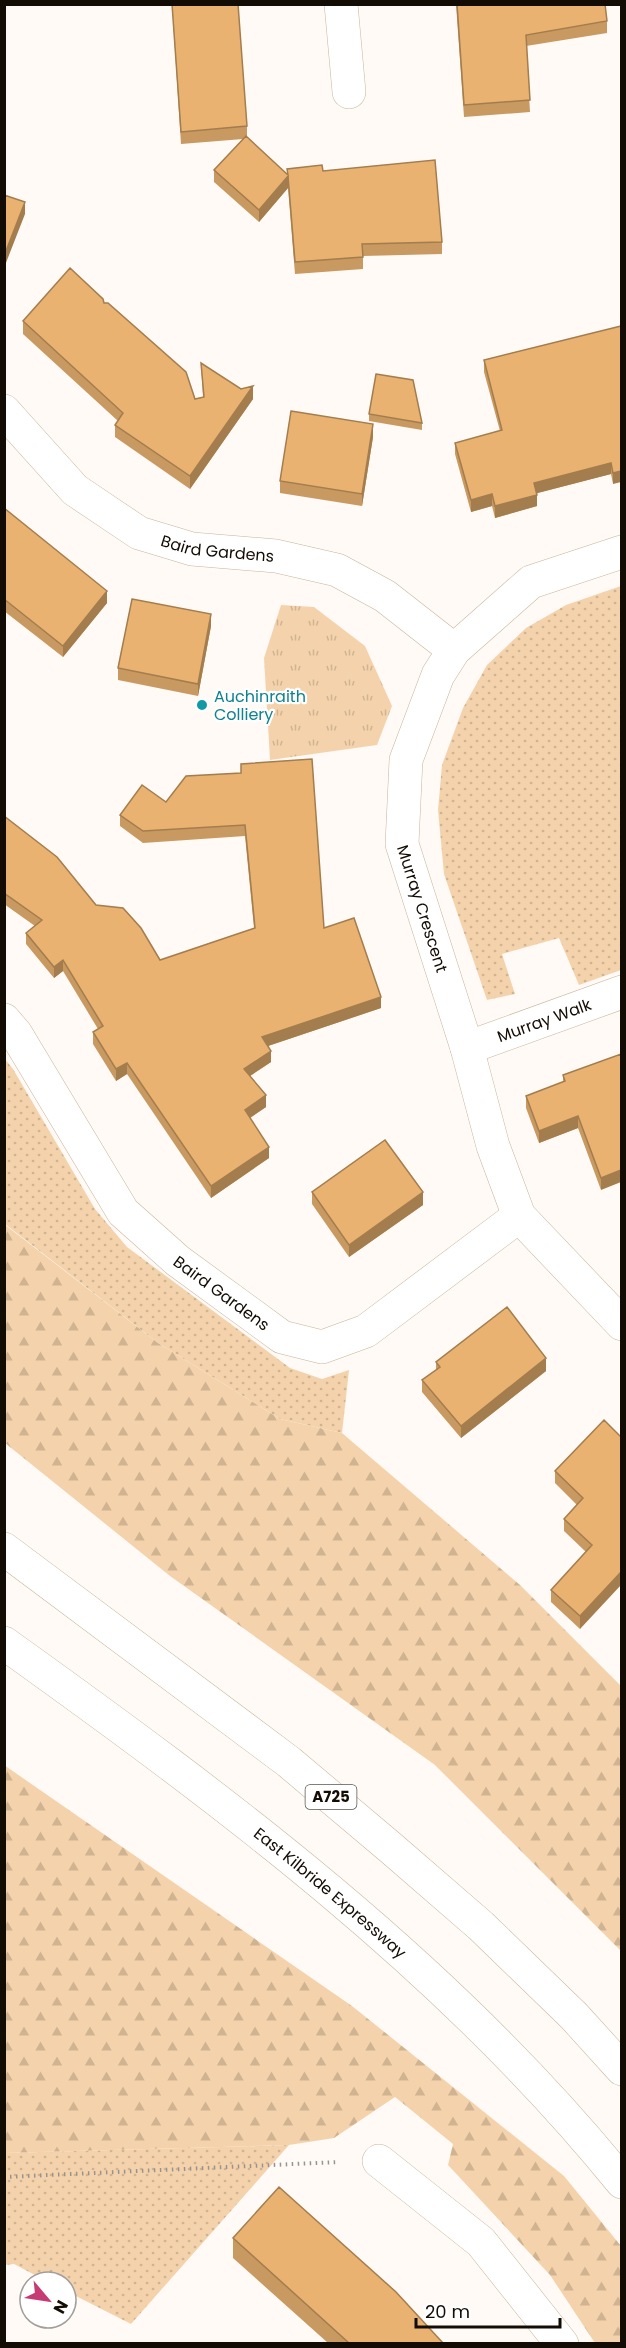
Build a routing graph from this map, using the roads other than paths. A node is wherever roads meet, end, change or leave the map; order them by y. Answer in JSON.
{"nodes":[{"id":1,"x":341,"y":4,"type":"edge"},
{"id":2,"x":349,"y":92,"type":"dead end"},
{"id":3,"x":4,"y":411,"type":"edge"},
{"id":4,"x":621,"y":552,"type":"edge"},
{"id":5,"x":454,"y":650,"type":"junction"},
{"id":6,"x":621,"y":992,"type":"edge"},
{"id":7,"x":4,"y":1020,"type":"edge"},
{"id":8,"x":467,"y":1048,"type":"junction"},
{"id":9,"x":519,"y":1216,"type":"junction"},
{"id":10,"x":621,"y":1324,"type":"edge"},
{"id":11,"x":8,"y":1551,"type":"edge"},
{"id":12,"x":4,"y":1643,"type":"edge"},
{"id":13,"x":4,"y":1652,"type":"edge"},
{"id":14,"x":46,"y":1673,"type":"junction"},
{"id":15,"x":621,"y":2069,"type":"edge"},
{"id":16,"x":379,"y":2161,"type":"road end"},
{"id":17,"x":621,"y":2182,"type":"edge"},
{"id":18,"x":562,"y":2343,"type":"edge"}],
"edges":[{"from":1,"to":2,"type":"main road"},
{"from":3,"to":5,"type":"main road","name":"Baird Gardens"},
{"from":4,"to":5,"type":"main road","name":"Murray Crescent"},
{"from":5,"to":8,"type":"main road","name":"Murray Crescent"},
{"from":6,"to":8,"type":"main road","name":"Murray Walk"},
{"from":7,"to":9,"type":"main road","name":"Baird Gardens"},
{"from":8,"to":9,"type":"main road","name":"Murray Crescent"},
{"from":9,"to":10,"type":"main road","name":"Murray Crescent"},
{"from":11,"to":15,"type":"main road","number":"A725"},
{"from":12,"to":14,"type":"main road","name":"East Kilbride Expressway"},
{"from":13,"to":14,"type":"main road"},
{"from":14,"to":17,"type":"main road","name":"East Kilbride Expressway"},
{"from":16,"to":18,"type":"main road"}]}
